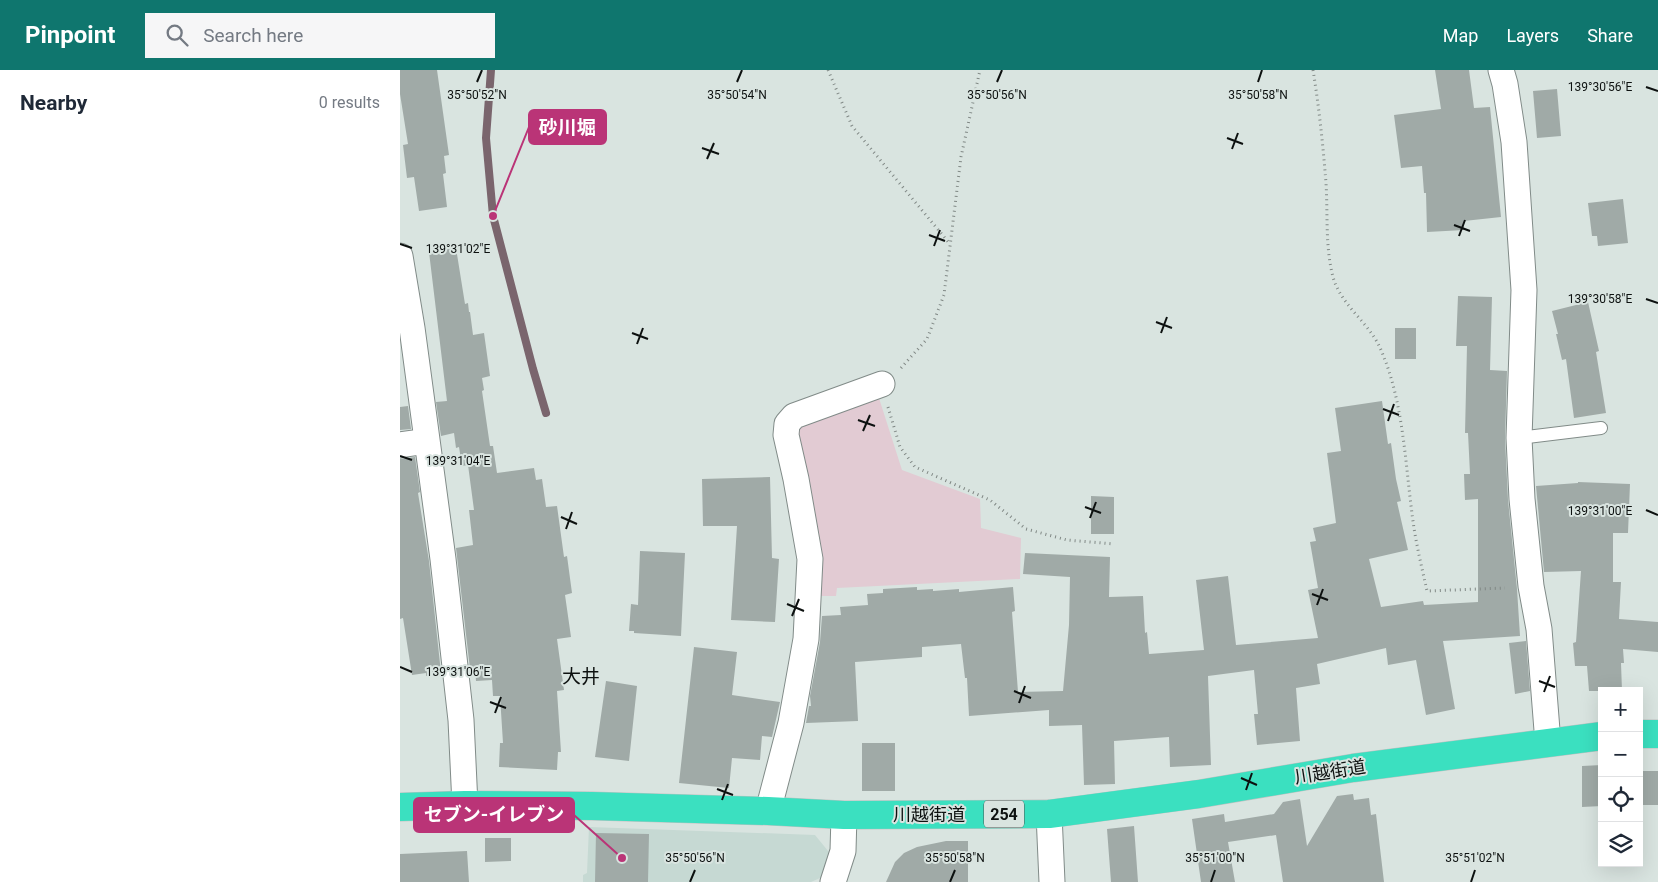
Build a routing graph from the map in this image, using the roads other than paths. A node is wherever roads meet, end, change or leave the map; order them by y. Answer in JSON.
{"nodes":[{"id":1,"x":1501,"y":70,"type":"edge"},
{"id":2,"x":400,"y":256,"type":"edge"},
{"id":3,"x":882,"y":384,"type":"road end"},
{"id":4,"x":1601,"y":428,"type":"dead end"},
{"id":5,"x":1519,"y":438,"type":"junction"},
{"id":6,"x":427,"y":440,"type":"junction"},
{"id":7,"x":400,"y":445,"type":"edge"},
{"id":8,"x":1643,"y":734,"type":"edge"},
{"id":9,"x":1658,"y":734,"type":"edge"},
{"id":10,"x":1598,"y":737,"type":"edge"},
{"id":11,"x":1548,"y":743,"type":"junction"},
{"id":12,"x":465,"y":805,"type":"junction"},
{"id":13,"x":400,"y":807,"type":"edge"},
{"id":14,"x":768,"y":811,"type":"junction"},
{"id":15,"x":1049,"y":814,"type":"junction"},
{"id":16,"x":844,"y":815,"type":"junction"},
{"id":17,"x":833,"y":882,"type":"edge"},
{"id":18,"x":1052,"y":882,"type":"edge"}],
"edges":[{"from":1,"to":5,"type":"street"},
{"from":2,"to":6,"type":"street"},
{"from":3,"to":14,"type":"street"},
{"from":4,"to":5,"type":"lane"},
{"from":5,"to":11,"type":"street"},
{"from":6,"to":7,"type":"street"},
{"from":6,"to":12,"type":"street"},
{"from":8,"to":9,"type":"highway"},
{"from":10,"to":11,"type":"highway","name":"川越街道","number":"254"},
{"from":11,"to":15,"type":"highway","name":"川越街道","number":"254"},
{"from":12,"to":13,"type":"highway","name":"川越街道","number":"254"},
{"from":12,"to":14,"type":"highway","name":"川越街道","number":"254"},
{"from":14,"to":16,"type":"highway","name":"川越街道","number":"254"},
{"from":15,"to":16,"type":"highway","name":"川越街道","number":"254"},
{"from":15,"to":18,"type":"street"},
{"from":16,"to":17,"type":"street"}]}
